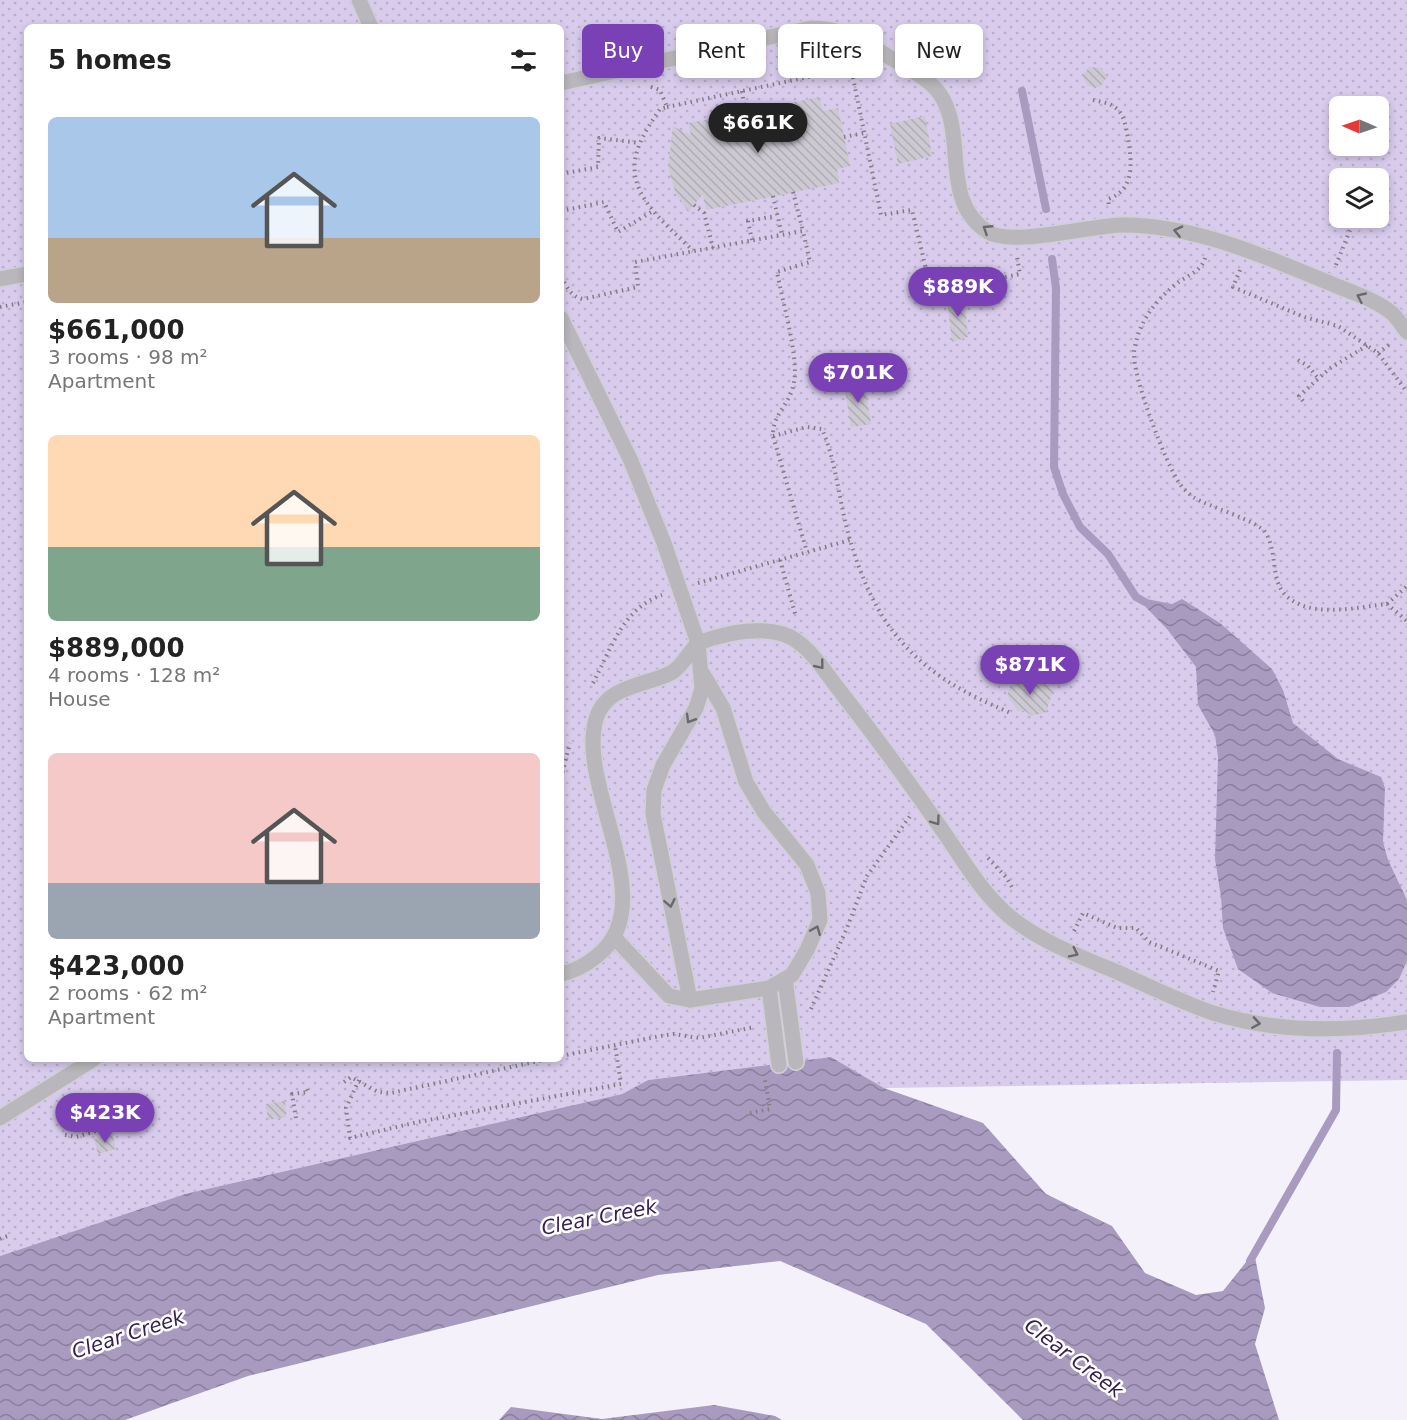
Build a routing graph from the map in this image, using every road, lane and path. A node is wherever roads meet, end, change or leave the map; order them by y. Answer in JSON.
{"nodes":[{"id":1,"x":358,"y":0,"type":"edge"},
{"id":2,"x":370,"y":24,"type":"edge"},
{"id":3,"x":564,"y":82,"type":"edge"},
{"id":4,"x":642,"y":87,"type":"dead end"},
{"id":5,"x":742,"y":91,"type":"junction"},
{"id":6,"x":1093,"y":100,"type":"dead end"},
{"id":7,"x":668,"y":107,"type":"junction"},
{"id":8,"x":745,"y":112,"type":"dead end"},
{"id":9,"x":864,"y":133,"type":"junction"},
{"id":10,"x":844,"y":137,"type":"dead end"},
{"id":11,"x":640,"y":143,"type":"junction"},
{"id":12,"x":564,"y":173,"type":"edge"},
{"id":13,"x":794,"y":192,"type":"dead end"},
{"id":14,"x":773,"y":196,"type":"dead end"},
{"id":15,"x":694,"y":205,"type":"dead end"},
{"id":16,"x":564,"y":210,"type":"edge"},
{"id":17,"x":653,"y":211,"type":"junction"},
{"id":18,"x":776,"y":216,"type":"junction"},
{"id":19,"x":1110,"y":226,"type":"junction"},
{"id":20,"x":1352,"y":228,"type":"edge"},
{"id":21,"x":802,"y":231,"type":"junction"},
{"id":22,"x":782,"y":235,"type":"junction"},
{"id":23,"x":752,"y":240,"type":"junction"},
{"id":24,"x":713,"y":248,"type":"junction"},
{"id":25,"x":1016,"y":249,"type":"dead end"},
{"id":26,"x":1206,"y":250,"type":"dead end"},
{"id":27,"x":693,"y":251,"type":"junction"},
{"id":28,"x":1243,"y":263,"type":"dead end"},
{"id":29,"x":24,"y":275,"type":"edge"},
{"id":30,"x":0,"y":279,"type":"edge"},
{"id":31,"x":564,"y":282,"type":"edge"},
{"id":32,"x":1329,"y":283,"type":"junction"},
{"id":33,"x":974,"y":285,"type":"junction"},
{"id":34,"x":956,"y":297,"type":"dead end"},
{"id":35,"x":24,"y":303,"type":"edge"},
{"id":36,"x":0,"y":308,"type":"edge"},
{"id":37,"x":564,"y":324,"type":"edge"},
{"id":38,"x":1407,"y":332,"type":"edge"},
{"id":39,"x":1368,"y":345,"type":"junction"},
{"id":40,"x":1298,"y":360,"type":"dead end"},
{"id":41,"x":1318,"y":378,"type":"junction"},
{"id":42,"x":1407,"y":392,"type":"edge"},
{"id":43,"x":1303,"y":401,"type":"dead end"},
{"id":44,"x":773,"y":436,"type":"junction"},
{"id":45,"x":807,"y":552,"type":"dead end"},
{"id":46,"x":780,"y":560,"type":"dead end"},
{"id":47,"x":1407,"y":586,"type":"edge"},
{"id":48,"x":1387,"y":604,"type":"junction"},
{"id":49,"x":798,"y":620,"type":"dead end"},
{"id":50,"x":1407,"y":621,"type":"edge"},
{"id":51,"x":698,"y":643,"type":"junction"},
{"id":52,"x":703,"y":675,"type":"junction"},
{"id":53,"x":1011,"y":712,"type":"dead end"},
{"id":54,"x":982,"y":853,"type":"dead end"},
{"id":55,"x":1014,"y":892,"type":"dead end"},
{"id":56,"x":614,"y":937,"type":"junction"},
{"id":57,"x":1071,"y":937,"type":"dead end"},
{"id":58,"x":564,"y":973,"type":"edge"},
{"id":59,"x":785,"y":979,"type":"junction"},
{"id":60,"x":769,"y":988,"type":"junction"},
{"id":61,"x":1221,"y":998,"type":"dead end"},
{"id":62,"x":690,"y":1000,"type":"junction"},
{"id":63,"x":1407,"y":1022,"type":"edge"},
{"id":64,"x":615,"y":1045,"type":"dead end"},
{"id":65,"x":89,"y":1062,"type":"edge"},
{"id":66,"x":534,"y":1062,"type":"edge"},
{"id":67,"x":796,"y":1062,"type":"dead end"},
{"id":68,"x":779,"y":1065,"type":"dead end"},
{"id":69,"x":359,"y":1080,"type":"junction"},
{"id":70,"x":344,"y":1082,"type":"dead end"},
{"id":71,"x":305,"y":1086,"type":"dead end"},
{"id":72,"x":0,"y":1118,"type":"edge"},
{"id":73,"x":296,"y":1118,"type":"dead end"},
{"id":74,"x":115,"y":1125,"type":"dead end"},
{"id":75,"x":65,"y":1136,"type":"dead end"},
{"id":76,"x":10,"y":1235,"type":"dead end"},
{"id":77,"x":0,"y":1239,"type":"edge"}],
"edges":[{"from":1,"to":2,"type":"lane"},
{"from":19,"to":3,"type":"lane","one_way":true},
{"from":4,"to":7,"type":"path"},
{"from":5,"to":7,"type":"path"},
{"from":5,"to":8,"type":"path"},
{"from":5,"to":9,"type":"path"},
{"from":6,"to":19,"type":"path"},
{"from":7,"to":11,"type":"path"},
{"from":9,"to":10,"type":"path"},
{"from":9,"to":33,"type":"path"},
{"from":11,"to":12,"type":"path"},
{"from":11,"to":17,"type":"path"},
{"from":13,"to":21,"type":"path"},
{"from":14,"to":18,"type":"path"},
{"from":15,"to":24,"type":"path"},
{"from":16,"to":17,"type":"path"},
{"from":17,"to":27,"type":"path"},
{"from":18,"to":22,"type":"path"},
{"from":18,"to":23,"type":"path"},
{"from":32,"to":19,"type":"lane","one_way":true},
{"from":20,"to":32,"type":"path"},
{"from":21,"to":22,"type":"path"},
{"from":21,"to":44,"type":"path"},
{"from":22,"to":23,"type":"path"},
{"from":23,"to":24,"type":"path"},
{"from":24,"to":27,"type":"path"},
{"from":25,"to":33,"type":"path"},
{"from":26,"to":48,"type":"path"},
{"from":27,"to":31,"type":"path"},
{"from":28,"to":39,"type":"path"},
{"from":29,"to":30,"type":"lane"},
{"from":38,"to":32,"type":"lane","one_way":true},
{"from":33,"to":34,"type":"path"},
{"from":35,"to":36,"type":"path"},
{"from":37,"to":51,"type":"lane"},
{"from":39,"to":41,"type":"path"},
{"from":39,"to":42,"type":"path"},
{"from":40,"to":41,"type":"path"},
{"from":41,"to":43,"type":"path"},
{"from":44,"to":45,"type":"path"},
{"from":44,"to":53,"type":"path"},
{"from":46,"to":49,"type":"path"},
{"from":47,"to":48,"type":"path"},
{"from":48,"to":50,"type":"path"},
{"from":51,"to":52,"type":"lane"},
{"from":51,"to":56,"type":"lane"},
{"from":51,"to":63,"type":"lane","one_way":true},
{"from":59,"to":52,"type":"lane","one_way":true},
{"from":52,"to":62,"type":"lane","one_way":true},
{"from":54,"to":55,"type":"path"},
{"from":56,"to":58,"type":"lane"},
{"from":56,"to":62,"type":"lane"},
{"from":57,"to":61,"type":"path"},
{"from":59,"to":60,"type":"lane"},
{"from":59,"to":67,"type":"lane"},
{"from":60,"to":62,"type":"lane"},
{"from":60,"to":68,"type":"lane"},
{"from":64,"to":69,"type":"path"},
{"from":65,"to":72,"type":"lane"},
{"from":66,"to":69,"type":"path"},
{"from":69,"to":70,"type":"path"},
{"from":71,"to":73,"type":"path"},
{"from":74,"to":75,"type":"path"},
{"from":76,"to":77,"type":"path"}]}
